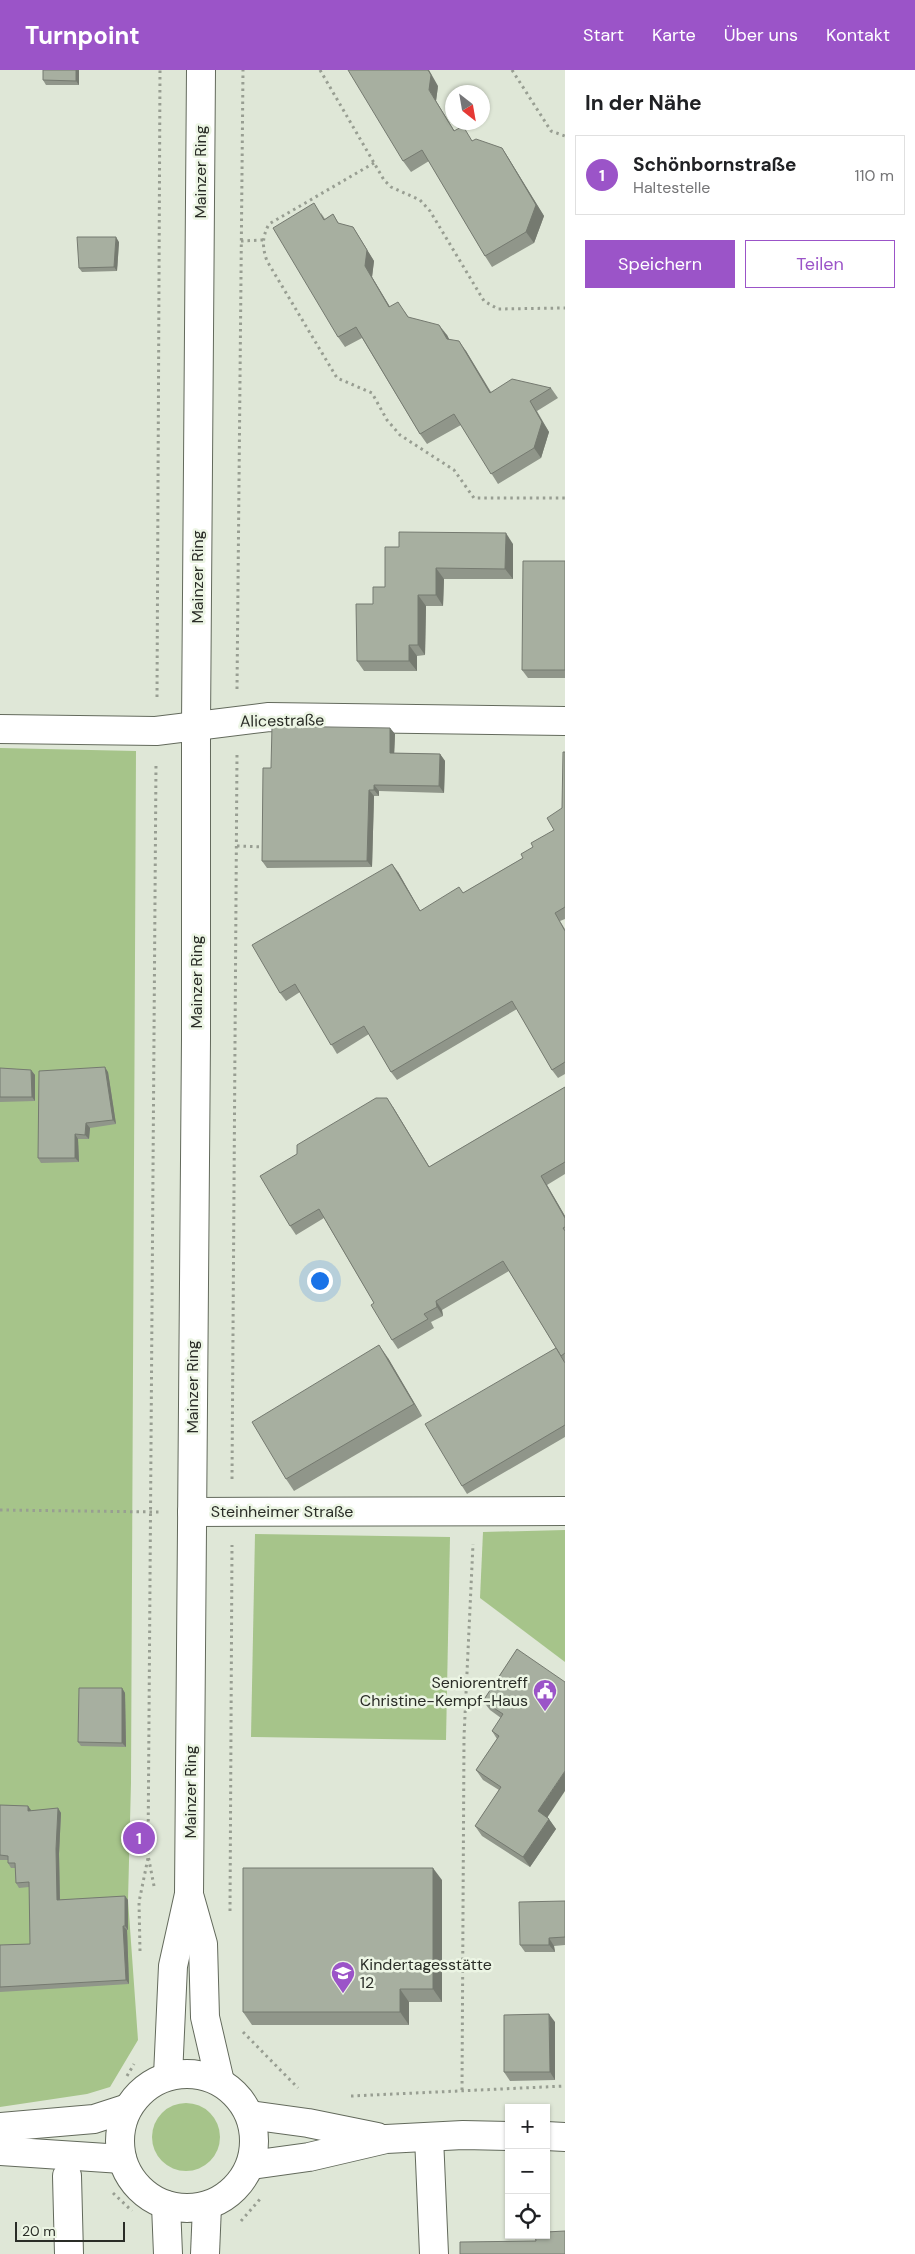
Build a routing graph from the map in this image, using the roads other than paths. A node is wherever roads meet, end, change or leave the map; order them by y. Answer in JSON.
{"nodes":[{"id":1,"x":201,"y":70,"type":"edge"},
{"id":2,"x":565,"y":721,"type":"edge"},
{"id":3,"x":196,"y":726,"type":"junction"},
{"id":4,"x":0,"y":730,"type":"edge"},
{"id":5,"x":565,"y":1511,"type":"edge"},
{"id":6,"x":192,"y":1512,"type":"junction"},
{"id":7,"x":189,"y":1894,"type":"junction"},
{"id":8,"x":168,"y":2076,"type":"junction"},
{"id":9,"x":220,"y":2082,"type":"junction"},
{"id":10,"x":128,"y":2108,"type":"junction"},
{"id":11,"x":250,"y":2115,"type":"junction"},
{"id":12,"x":0,"y":2127,"type":"edge"},
{"id":13,"x":505,"y":2136,"type":"edge"},
{"id":14,"x":550,"y":2136,"type":"edge"},
{"id":15,"x":429,"y":2137,"type":"junction"},
{"id":16,"x":565,"y":2137,"type":"edge"},
{"id":17,"x":386,"y":2139,"type":"junction"},
{"id":18,"x":0,"y":2151,"type":"edge"},
{"id":19,"x":122,"y":2159,"type":"junction"},
{"id":20,"x":251,"y":2165,"type":"junction"},
{"id":21,"x":67,"y":2176,"type":"road end"},
{"id":22,"x":166,"y":2206,"type":"junction"},
{"id":23,"x":207,"y":2206,"type":"junction"},
{"id":24,"x":69,"y":2254,"type":"edge"},
{"id":25,"x":168,"y":2254,"type":"edge"},
{"id":26,"x":205,"y":2254,"type":"edge"},
{"id":27,"x":434,"y":2254,"type":"edge"}],
"edges":[{"from":1,"to":3,"type":"street","name":"Mainzer Ring"},
{"from":2,"to":3,"type":"street","name":"Alicestraße"},
{"from":3,"to":4,"type":"street","name":"Alicestraße"},
{"from":3,"to":6,"type":"street","name":"Mainzer Ring"},
{"from":5,"to":6,"type":"street","name":"Steinheimer Straße"},
{"from":6,"to":7,"type":"street","name":"Mainzer Ring"},
{"from":7,"to":8,"type":"street","name":"Mainzer Ring"},
{"from":7,"to":9,"type":"street","name":"Mainzer Ring"},
{"from":8,"to":9,"type":"street"},
{"from":8,"to":10,"type":"street"},
{"from":9,"to":11,"type":"street"},
{"from":10,"to":12,"type":"street"},
{"from":10,"to":19,"type":"street"},
{"from":11,"to":17,"type":"street"},
{"from":11,"to":20,"type":"street"},
{"from":13,"to":15,"type":"street"},
{"from":14,"to":16,"type":"street"},
{"from":15,"to":17,"type":"street"},
{"from":15,"to":27,"type":"street"},
{"from":17,"to":20,"type":"street"},
{"from":18,"to":19,"type":"street"},
{"from":19,"to":22,"type":"street"},
{"from":20,"to":23,"type":"street"},
{"from":21,"to":24,"type":"street"},
{"from":22,"to":23,"type":"street"},
{"from":22,"to":25,"type":"street"},
{"from":23,"to":26,"type":"street"}]}
